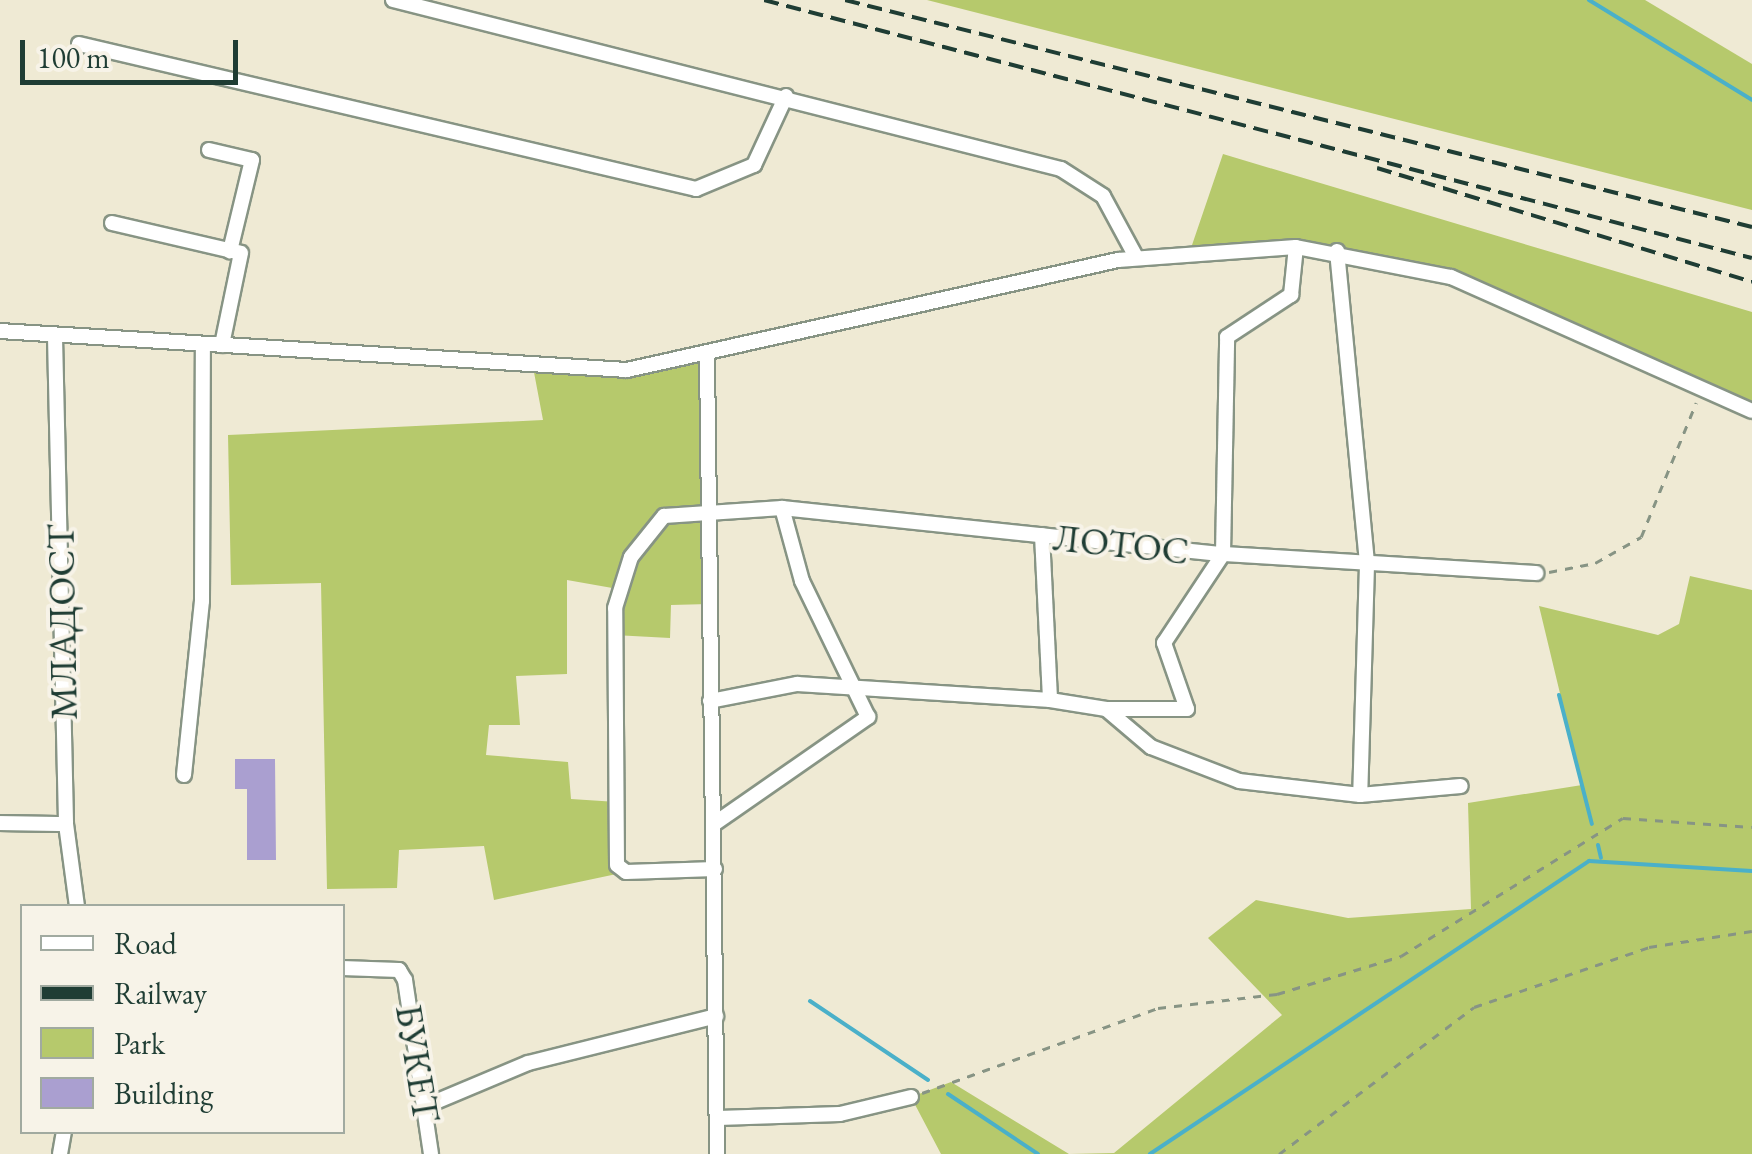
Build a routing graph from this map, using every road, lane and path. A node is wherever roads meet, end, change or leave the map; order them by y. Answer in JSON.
{"nodes":[{"id":1,"x":393,"y":0,"type":"edge"},
{"id":2,"x":78,"y":44,"type":"dead end"},
{"id":3,"x":786,"y":96,"type":"junction"},
{"id":4,"x":209,"y":150,"type":"dead end"},
{"id":5,"x":112,"y":222,"type":"dead end"},
{"id":6,"x":1296,"y":247,"type":"junction"},
{"id":7,"x":230,"y":251,"type":"junction"},
{"id":8,"x":1337,"y":251,"type":"junction"},
{"id":9,"x":1136,"y":257,"type":"junction"},
{"id":10,"x":0,"y":331,"type":"edge"},
{"id":11,"x":55,"y":337,"type":"junction"},
{"id":12,"x":202,"y":344,"type":"junction"},
{"id":13,"x":222,"y":345,"type":"junction"},
{"id":14,"x":707,"y":357,"type":"junction"},
{"id":15,"x":1700,"y":392,"type":"junction"},
{"id":16,"x":1752,"y":411,"type":"edge"},
{"id":17,"x":782,"y":508,"type":"junction"},
{"id":18,"x":708,"y":509,"type":"junction"},
{"id":19,"x":1042,"y":535,"type":"junction"},
{"id":20,"x":1223,"y":554,"type":"junction"},
{"id":21,"x":1367,"y":565,"type":"junction"},
{"id":22,"x":1536,"y":574,"type":"joint"},
{"id":23,"x":858,"y":687,"type":"junction"},
{"id":24,"x":1050,"y":700,"type":"junction"},
{"id":25,"x":710,"y":701,"type":"junction"},
{"id":26,"x":1106,"y":709,"type":"junction"},
{"id":27,"x":184,"y":775,"type":"dead end"},
{"id":28,"x":1461,"y":786,"type":"dead end"},
{"id":29,"x":1360,"y":795,"type":"junction"},
{"id":30,"x":0,"y":823,"type":"edge"},
{"id":31,"x":66,"y":824,"type":"junction"},
{"id":32,"x":714,"y":824,"type":"junction"},
{"id":33,"x":1752,"y":827,"type":"edge"},
{"id":34,"x":715,"y":869,"type":"junction"},
{"id":35,"x":77,"y":904,"type":"edge"},
{"id":36,"x":1752,"y":931,"type":"edge"},
{"id":37,"x":345,"y":968,"type":"edge"},
{"id":38,"x":716,"y":1016,"type":"junction"},
{"id":39,"x":912,"y":1097,"type":"joint"},
{"id":40,"x":428,"y":1105,"type":"junction"},
{"id":41,"x":718,"y":1118,"type":"junction"},
{"id":42,"x":431,"y":1154,"type":"edge"},
{"id":43,"x":717,"y":1154,"type":"edge"},
{"id":44,"x":1280,"y":1154,"type":"edge"}],
"edges":[{"from":1,"to":3,"type":"street"},
{"from":2,"to":3,"type":"street"},
{"from":3,"to":9,"type":"street"},
{"from":4,"to":7,"type":"street"},
{"from":5,"to":7,"type":"street"},
{"from":6,"to":8,"type":"street"},
{"from":6,"to":9,"type":"street"},
{"from":6,"to":20,"type":"street"},
{"from":7,"to":13,"type":"street"},
{"from":8,"to":15,"type":"street"},
{"from":8,"to":21,"type":"street"},
{"from":9,"to":14,"type":"street"},
{"from":10,"to":11,"type":"street"},
{"from":11,"to":12,"type":"street"},
{"from":11,"to":31,"type":"street","name":"МЛАДОСТ"},
{"from":12,"to":13,"type":"street"},
{"from":12,"to":27,"type":"street"},
{"from":13,"to":14,"type":"street"},
{"from":14,"to":18,"type":"street"},
{"from":15,"to":16,"type":"street"},
{"from":15,"to":22,"type":"path"},
{"from":17,"to":18,"type":"street","name":"ЛОТОС"},
{"from":17,"to":19,"type":"street","name":"ЛОТОС"},
{"from":17,"to":23,"type":"street"},
{"from":18,"to":25,"type":"street"},
{"from":18,"to":34,"type":"street","name":"ЛОТОС"},
{"from":19,"to":20,"type":"street","name":"ЛОТОС"},
{"from":19,"to":24,"type":"street"},
{"from":20,"to":21,"type":"street","name":"ЛОТОС"},
{"from":20,"to":26,"type":"street"},
{"from":21,"to":22,"type":"street","name":"ЛОТОС"},
{"from":21,"to":29,"type":"street"},
{"from":23,"to":24,"type":"street"},
{"from":23,"to":25,"type":"street"},
{"from":23,"to":32,"type":"street"},
{"from":24,"to":26,"type":"street"},
{"from":25,"to":32,"type":"street"},
{"from":26,"to":29,"type":"street"},
{"from":28,"to":29,"type":"street"},
{"from":30,"to":31,"type":"street"},
{"from":31,"to":35,"type":"street","name":"МЛАДОСТ"},
{"from":32,"to":34,"type":"street"},
{"from":33,"to":39,"type":"path"},
{"from":34,"to":38,"type":"street"},
{"from":36,"to":44,"type":"path"},
{"from":37,"to":40,"type":"street","name":"БУКЕТ"},
{"from":38,"to":40,"type":"street"},
{"from":38,"to":41,"type":"street"},
{"from":39,"to":41,"type":"street"},
{"from":40,"to":42,"type":"street","name":"БУКЕТ"},
{"from":41,"to":43,"type":"street"}]}
